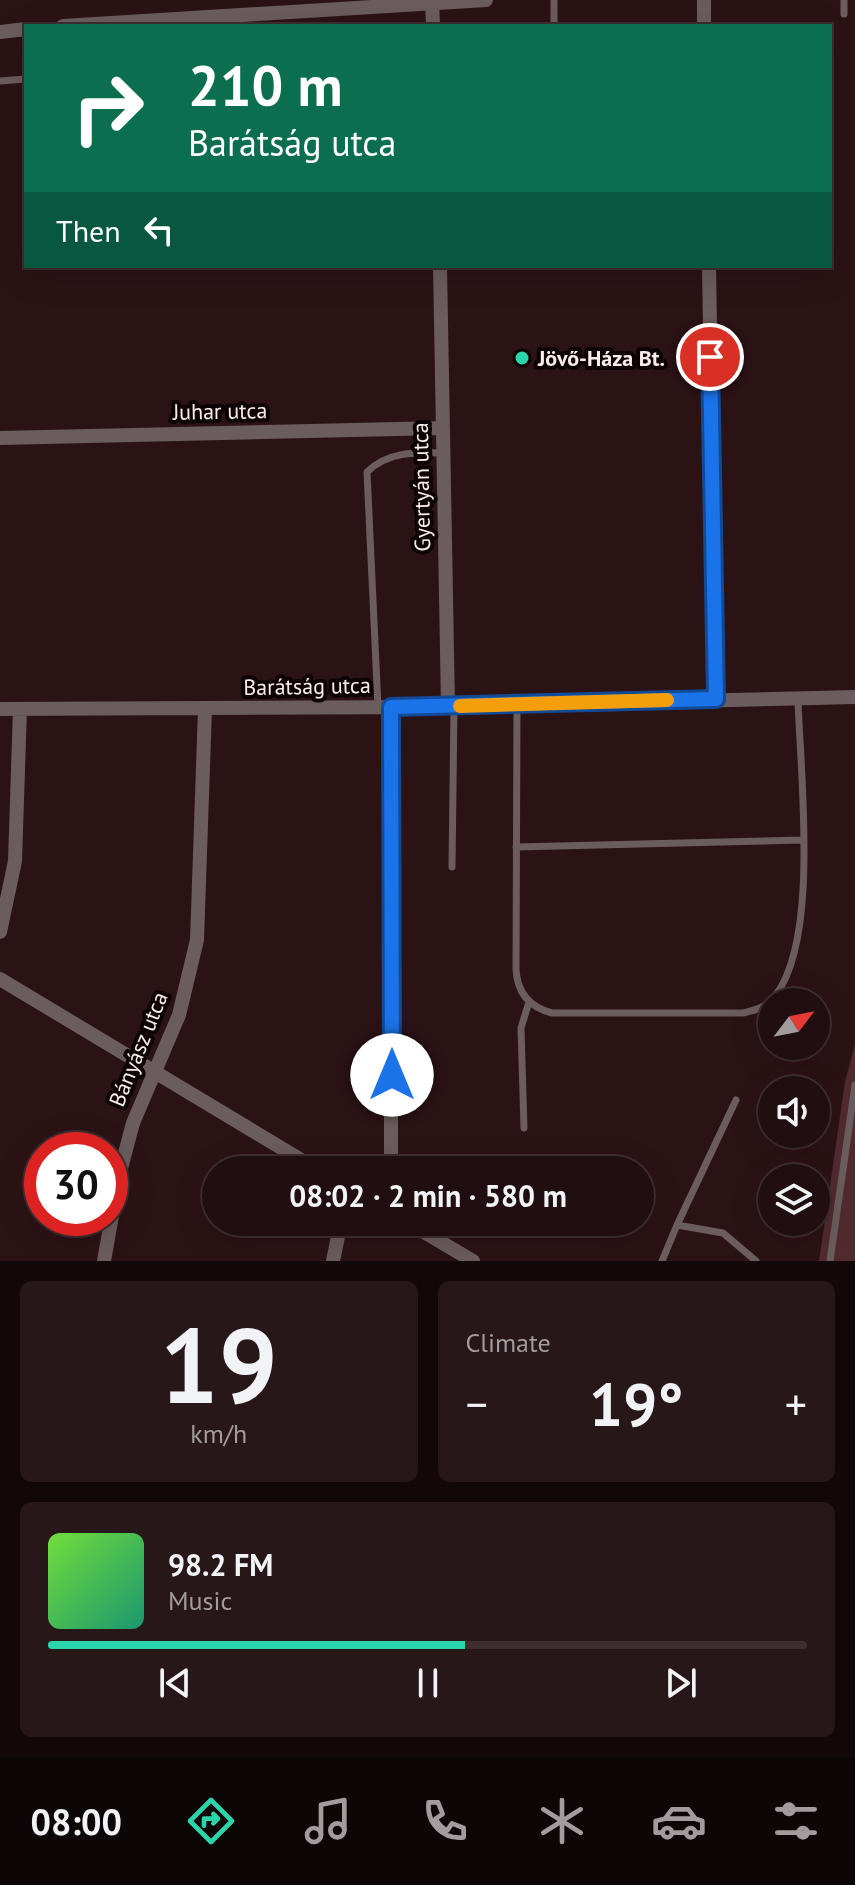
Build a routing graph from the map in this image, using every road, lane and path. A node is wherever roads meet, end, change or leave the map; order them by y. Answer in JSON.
{"nodes":[{"id":1,"x":486,"y":0,"type":"edge"},
{"id":2,"x":554,"y":0,"type":"edge"},
{"id":3,"x":704,"y":0,"type":"edge"},
{"id":4,"x":844,"y":0,"type":"edge"},
{"id":5,"x":387,"y":2,"type":"edge"},
{"id":6,"x":432,"y":2,"type":"edge"},
{"id":7,"x":844,"y":14,"type":"dead end"},
{"id":8,"x":192,"y":21,"type":"edge"},
{"id":9,"x":115,"y":24,"type":"edge"},
{"id":10,"x":433,"y":24,"type":"edge"},
{"id":11,"x":554,"y":24,"type":"edge"},
{"id":12,"x":704,"y":24,"type":"edge"},
{"id":13,"x":24,"y":29,"type":"edge"},
{"id":14,"x":0,"y":32,"type":"edge"},
{"id":15,"x":24,"y":79,"type":"edge"},
{"id":16,"x":0,"y":81,"type":"edge"},
{"id":17,"x":440,"y":268,"type":"edge"},
{"id":18,"x":709,"y":268,"type":"edge"},
{"id":19,"x":441,"y":428,"type":"junction"},
{"id":20,"x":0,"y":438,"type":"edge"},
{"id":21,"x":442,"y":453,"type":"junction"},
{"id":22,"x":852,"y":692,"type":"edge"},
{"id":23,"x":798,"y":698,"type":"junction"},
{"id":24,"x":716,"y":699,"type":"junction"},
{"id":25,"x":517,"y":705,"type":"junction"},
{"id":26,"x":451,"y":706,"type":"junction"},
{"id":27,"x":384,"y":707,"type":"junction"},
{"id":28,"x":0,"y":709,"type":"edge"},
{"id":29,"x":20,"y":709,"type":"junction"},
{"id":30,"x":205,"y":709,"type":"junction"},
{"id":31,"x":802,"y":840,"type":"junction"},
{"id":32,"x":516,"y":847,"type":"junction"},
{"id":33,"x":452,"y":867,"type":"dead end"},
{"id":34,"x":0,"y":932,"type":"edge"},
{"id":35,"x":0,"y":979,"type":"edge"},
{"id":36,"x":529,"y":1002,"type":"junction"},
{"id":37,"x":156,"y":1071,"type":"junction"},
{"id":38,"x":855,"y":1085,"type":"edge"},
{"id":39,"x":736,"y":1100,"type":"dead end"},
{"id":40,"x":524,"y":1128,"type":"dead end"},
{"id":41,"x":295,"y":1156,"type":"edge"},
{"id":42,"x":391,"y":1156,"type":"edge"},
{"id":43,"x":677,"y":1225,"type":"junction"},
{"id":44,"x":338,"y":1236,"type":"edge"},
{"id":45,"x":431,"y":1236,"type":"edge"},
{"id":46,"x":104,"y":1261,"type":"edge"},
{"id":47,"x":333,"y":1261,"type":"edge"},
{"id":48,"x":473,"y":1261,"type":"edge"},
{"id":49,"x":662,"y":1261,"type":"edge"},
{"id":50,"x":756,"y":1261,"type":"edge"},
{"id":51,"x":830,"y":1261,"type":"edge"}],
"edges":[{"from":1,"to":6,"type":"street"},
{"from":2,"to":11,"type":"lane"},
{"from":3,"to":12,"type":"street"},
{"from":4,"to":7,"type":"lane"},
{"from":5,"to":6,"type":"street"},
{"from":5,"to":8,"type":"street"},
{"from":6,"to":10,"type":"street"},
{"from":8,"to":9,"type":"street"},
{"from":13,"to":14,"type":"street"},
{"from":15,"to":16,"type":"lane"},
{"from":17,"to":19,"type":"street","name":"Gyertyán utca"},
{"from":18,"to":24,"type":"street"},
{"from":19,"to":20,"type":"street","name":"Juhar utca"},
{"from":19,"to":21,"type":"street","name":"Gyertyán utca"},
{"from":21,"to":26,"type":"street","name":"Gyertyán utca"},
{"from":21,"to":27,"type":"lane"},
{"from":22,"to":23,"type":"street","name":"Barátság utca"},
{"from":23,"to":24,"type":"street","name":"Barátság utca"},
{"from":23,"to":31,"type":"lane"},
{"from":24,"to":25,"type":"street","name":"Barátság utca"},
{"from":25,"to":26,"type":"street","name":"Barátság utca"},
{"from":25,"to":32,"type":"lane"},
{"from":26,"to":27,"type":"street","name":"Barátság utca"},
{"from":26,"to":33,"type":"lane"},
{"from":27,"to":30,"type":"street","name":"Barátság utca"},
{"from":27,"to":42,"type":"street"},
{"from":28,"to":29,"type":"street","name":"Barátság utca"},
{"from":29,"to":30,"type":"street","name":"Barátság utca"},
{"from":29,"to":34,"type":"street"},
{"from":30,"to":37,"type":"street","name":"Bányász utca"},
{"from":31,"to":32,"type":"lane"},
{"from":31,"to":36,"type":"lane"},
{"from":32,"to":36,"type":"lane"},
{"from":35,"to":37,"type":"street"},
{"from":36,"to":40,"type":"lane"},
{"from":37,"to":41,"type":"street"},
{"from":37,"to":46,"type":"street","name":"Bányász utca"},
{"from":38,"to":51,"type":"lane"},
{"from":39,"to":43,"type":"lane"},
{"from":43,"to":49,"type":"lane"},
{"from":43,"to":50,"type":"lane"},
{"from":44,"to":47,"type":"street"},
{"from":45,"to":48,"type":"street"}]}
